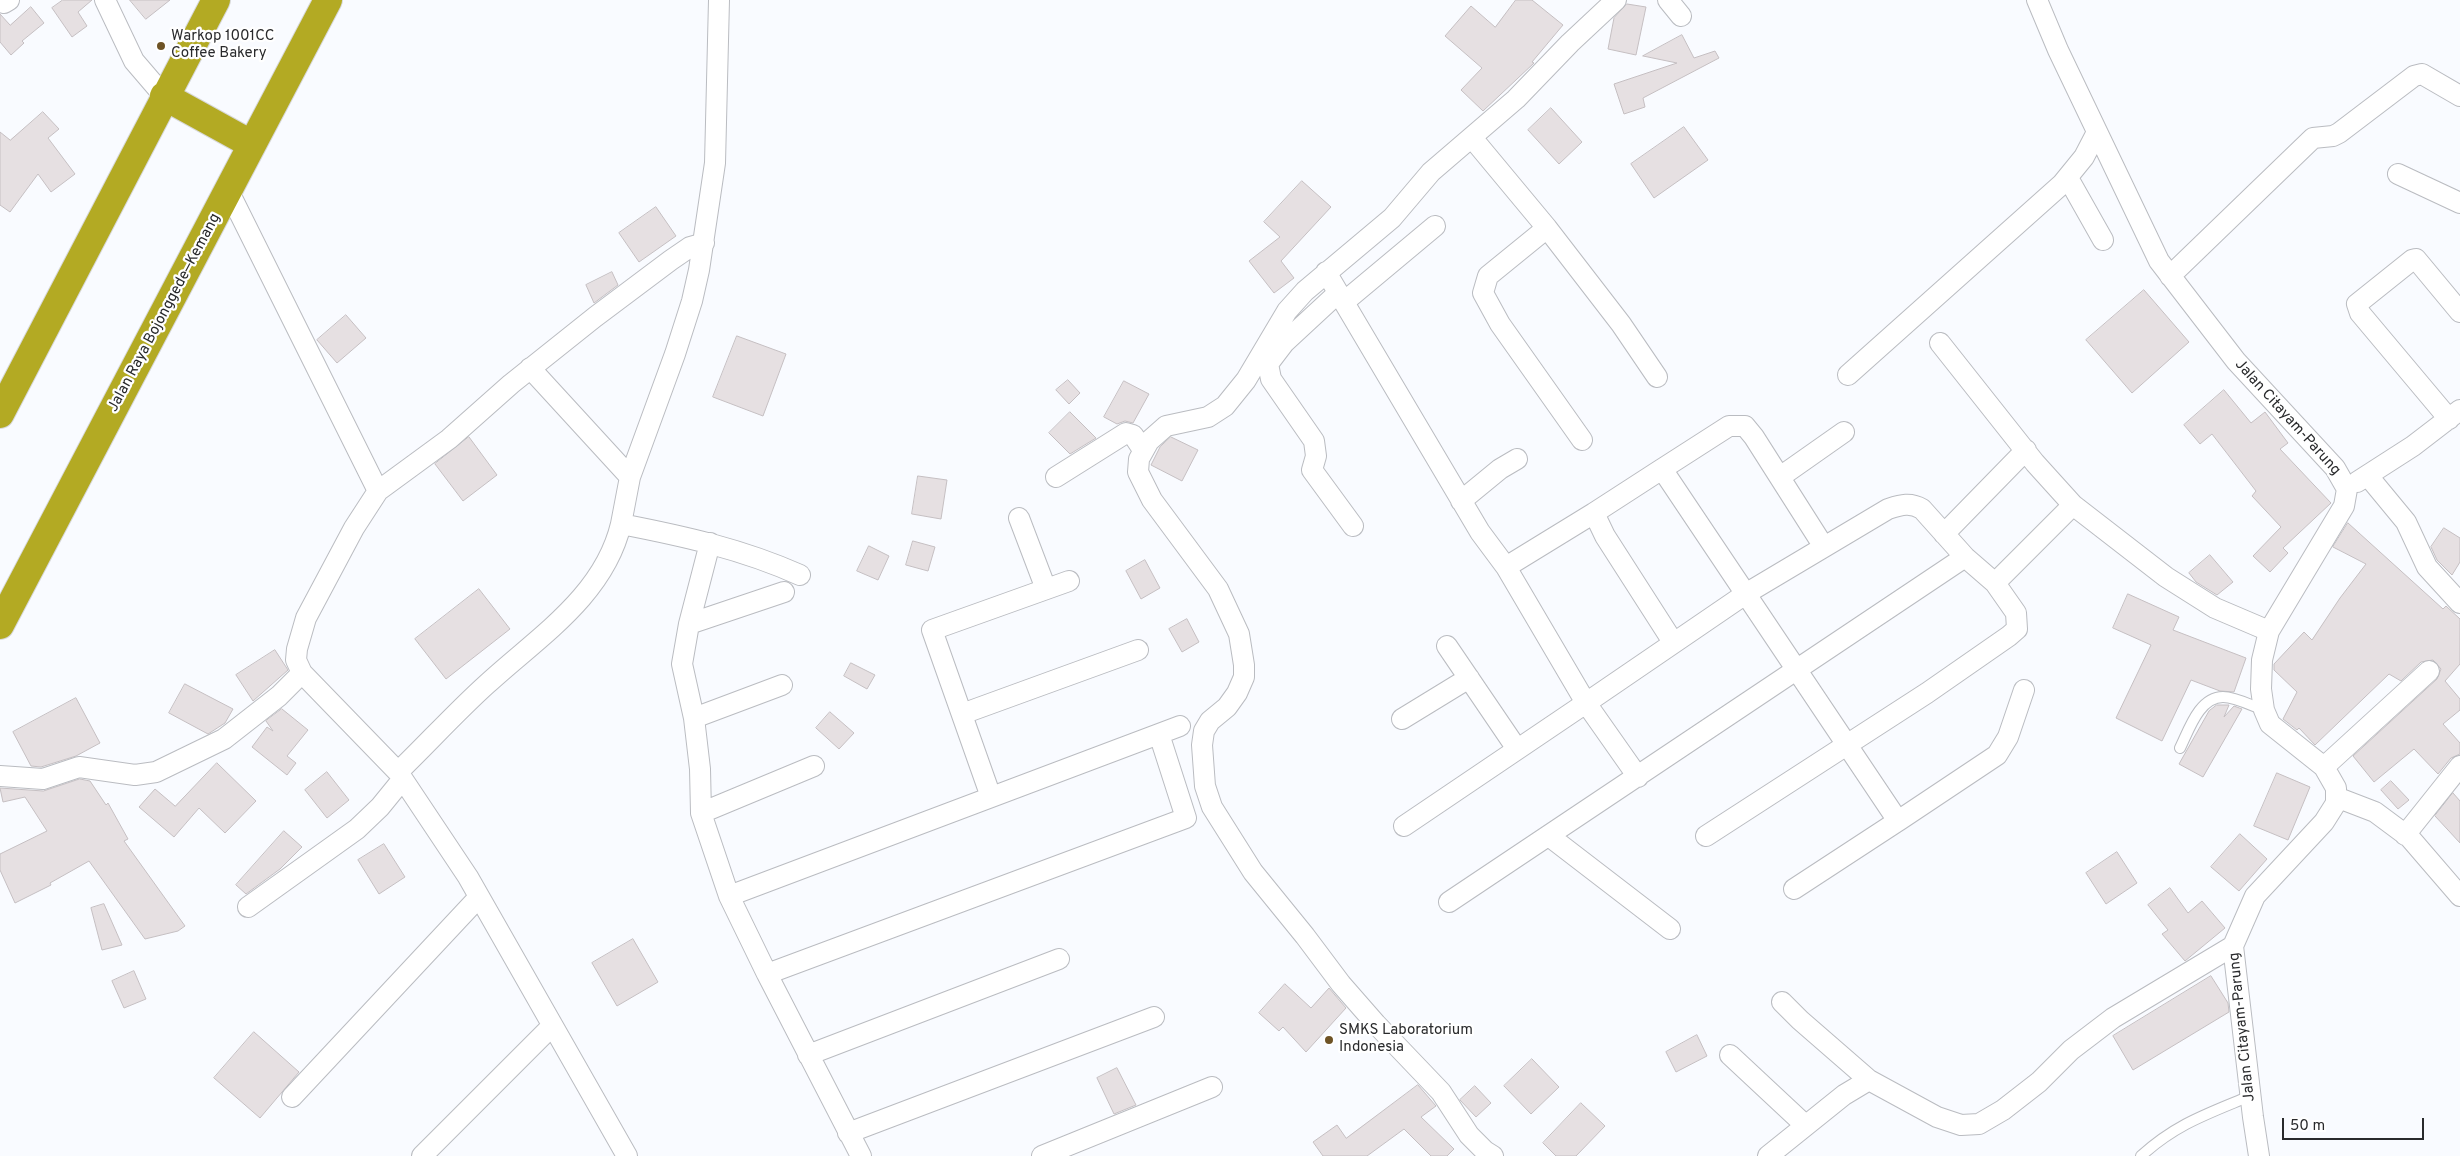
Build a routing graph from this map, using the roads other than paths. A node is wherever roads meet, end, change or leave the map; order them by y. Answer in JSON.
{"nodes":[{"id":1,"x":105,"y":0,"type":"edge"},
{"id":2,"x":216,"y":0,"type":"edge"},
{"id":3,"x":328,"y":0,"type":"edge"},
{"id":4,"x":719,"y":0,"type":"edge"},
{"id":5,"x":1616,"y":0,"type":"edge"},
{"id":6,"x":1668,"y":0,"type":"edge"},
{"id":7,"x":2037,"y":0,"type":"edge"},
{"id":8,"x":1681,"y":16,"type":"dead end"},
{"id":9,"x":164,"y":96,"type":"junction"},
{"id":10,"x":2460,"y":96,"type":"edge"},
{"id":11,"x":2097,"y":132,"type":"junction"},
{"id":12,"x":1473,"y":139,"type":"junction"},
{"id":13,"x":251,"y":144,"type":"junction"},
{"id":14,"x":2398,"y":174,"type":"dead end"},
{"id":15,"x":2068,"y":178,"type":"junction"},
{"id":16,"x":229,"y":192,"type":"junction"},
{"id":17,"x":2460,"y":203,"type":"edge"},
{"id":18,"x":1436,"y":226,"type":"dead end"},
{"id":19,"x":1547,"y":228,"type":"junction"},
{"id":20,"x":2103,"y":240,"type":"dead end"},
{"id":21,"x":704,"y":243,"type":"junction"},
{"id":22,"x":1326,"y":272,"type":"junction"},
{"id":23,"x":2170,"y":276,"type":"junction"},
{"id":24,"x":1341,"y":297,"type":"junction"},
{"id":25,"x":2458,"y":306,"type":"edge"},
{"id":26,"x":1940,"y":343,"type":"dead end"},
{"id":27,"x":530,"y":368,"type":"junction"},
{"id":28,"x":1848,"y":375,"type":"dead end"},
{"id":29,"x":1657,"y":377,"type":"dead end"},
{"id":30,"x":0,"y":414,"type":"edge"},
{"id":31,"x":2455,"y":415,"type":"edge"},
{"id":32,"x":1844,"y":432,"type":"dead end"},
{"id":33,"x":1582,"y":440,"type":"dead end"},
{"id":34,"x":1143,"y":450,"type":"junction"},
{"id":35,"x":2026,"y":450,"type":"junction"},
{"id":36,"x":1517,"y":459,"type":"dead end"},
{"id":37,"x":1662,"y":468,"type":"junction"},
{"id":38,"x":2368,"y":476,"type":"junction"},
{"id":39,"x":630,"y":477,"type":"junction"},
{"id":40,"x":1056,"y":477,"type":"dead end"},
{"id":41,"x":1780,"y":477,"type":"junction"},
{"id":42,"x":2347,"y":489,"type":"junction"},
{"id":43,"x":378,"y":491,"type":"junction"},
{"id":44,"x":1461,"y":501,"type":"junction"},
{"id":45,"x":2073,"y":505,"type":"junction"},
{"id":46,"x":1594,"y":514,"type":"junction"},
{"id":47,"x":1019,"y":518,"type":"dead end"},
{"id":48,"x":621,"y":524,"type":"junction"},
{"id":49,"x":1353,"y":526,"type":"dead end"},
{"id":50,"x":1944,"y":534,"type":"junction"},
{"id":51,"x":710,"y":543,"type":"junction"},
{"id":52,"x":1824,"y":548,"type":"junction"},
{"id":53,"x":1966,"y":557,"type":"junction"},
{"id":54,"x":1506,"y":567,"type":"junction"},
{"id":55,"x":800,"y":576,"type":"dead end"},
{"id":56,"x":1069,"y":581,"type":"dead end"},
{"id":57,"x":1995,"y":583,"type":"junction"},
{"id":58,"x":1046,"y":589,"type":"junction"},
{"id":59,"x":784,"y":592,"type":"dead end"},
{"id":60,"x":1748,"y":593,"type":"junction"},
{"id":61,"x":2460,"y":603,"type":"edge"},
{"id":62,"x":689,"y":624,"type":"junction"},
{"id":63,"x":0,"y":625,"type":"edge"},
{"id":64,"x":2269,"y":631,"type":"junction"},
{"id":65,"x":1673,"y":642,"type":"junction"},
{"id":66,"x":1448,"y":646,"type":"dead end"},
{"id":67,"x":1138,"y":650,"type":"dead end"},
{"id":68,"x":1797,"y":670,"type":"junction"},
{"id":69,"x":2430,"y":671,"type":"dead end"},
{"id":70,"x":302,"y":673,"type":"junction"},
{"id":71,"x":1469,"y":678,"type":"junction"},
{"id":72,"x":782,"y":685,"type":"dead end"},
{"id":73,"x":2024,"y":690,"type":"dead end"},
{"id":74,"x":1586,"y":703,"type":"junction"},
{"id":75,"x":2264,"y":710,"type":"junction"},
{"id":76,"x":962,"y":714,"type":"junction"},
{"id":77,"x":694,"y":718,"type":"junction"},
{"id":78,"x":1402,"y":719,"type":"dead end"},
{"id":79,"x":1180,"y":726,"type":"dead end"},
{"id":80,"x":1159,"y":734,"type":"junction"},
{"id":81,"x":1848,"y":745,"type":"junction"},
{"id":82,"x":2180,"y":748,"type":"dead end"},
{"id":83,"x":1517,"y":749,"type":"junction"},
{"id":84,"x":814,"y":766,"type":"dead end"},
{"id":85,"x":2460,"y":766,"type":"edge"},
{"id":86,"x":2324,"y":767,"type":"junction"},
{"id":87,"x":0,"y":776,"type":"edge"},
{"id":88,"x":400,"y":776,"type":"junction"},
{"id":89,"x":1638,"y":777,"type":"junction"},
{"id":90,"x":991,"y":797,"type":"junction"},
{"id":91,"x":2336,"y":797,"type":"junction"},
{"id":92,"x":701,"y":813,"type":"junction"},
{"id":93,"x":1898,"y":821,"type":"junction"},
{"id":94,"x":1404,"y":826,"type":"dead end"},
{"id":95,"x":2405,"y":835,"type":"junction"},
{"id":96,"x":1549,"y":836,"type":"junction"},
{"id":97,"x":1706,"y":836,"type":"dead end"},
{"id":98,"x":1794,"y":888,"type":"dead end"},
{"id":99,"x":729,"y":896,"type":"junction"},
{"id":100,"x":2460,"y":896,"type":"edge"},
{"id":101,"x":479,"y":897,"type":"junction"},
{"id":102,"x":1449,"y":902,"type":"dead end"},
{"id":103,"x":248,"y":907,"type":"dead end"},
{"id":104,"x":1670,"y":930,"type":"dead end"},
{"id":105,"x":2234,"y":946,"type":"junction"},
{"id":106,"x":1059,"y":959,"type":"dead end"},
{"id":107,"x":767,"y":974,"type":"junction"},
{"id":108,"x":1782,"y":1002,"type":"dead end"},
{"id":109,"x":1154,"y":1017,"type":"dead end"},
{"id":110,"x":552,"y":1026,"type":"junction"},
{"id":111,"x":808,"y":1055,"type":"junction"},
{"id":112,"x":1730,"y":1055,"type":"dead end"},
{"id":113,"x":1869,"y":1080,"type":"junction"},
{"id":114,"x":1212,"y":1087,"type":"dead end"},
{"id":115,"x":2250,"y":1096,"type":"junction"},
{"id":116,"x":292,"y":1098,"type":"dead end"},
{"id":117,"x":1805,"y":1125,"type":"junction"},
{"id":118,"x":848,"y":1133,"type":"junction"},
{"id":119,"x":1067,"y":1152,"type":"edge"},
{"id":120,"x":422,"y":1156,"type":"edge"},
{"id":121,"x":627,"y":1156,"type":"edge"},
{"id":122,"x":861,"y":1156,"type":"edge"},
{"id":123,"x":1042,"y":1156,"type":"edge"},
{"id":124,"x":1494,"y":1156,"type":"edge"},
{"id":125,"x":1768,"y":1156,"type":"edge"},
{"id":126,"x":2140,"y":1156,"type":"edge"},
{"id":127,"x":2259,"y":1156,"type":"edge"}],
"edges":[{"from":1,"to":9,"type":"street"},
{"from":2,"to":9,"type":"highway"},
{"from":3,"to":13,"type":"highway","name":"Jalan Raya Bojonggede—Kemang"},
{"from":4,"to":21,"type":"street"},
{"from":5,"to":12,"type":"street"},
{"from":6,"to":8,"type":"street"},
{"from":7,"to":11,"type":"street","name":"Jalan Citayam-Parung"},
{"from":9,"to":13,"type":"highway"},
{"from":9,"to":30,"type":"highway"},
{"from":10,"to":23,"type":"street"},
{"from":11,"to":15,"type":"street"},
{"from":11,"to":23,"type":"street","name":"Jalan Citayam-Parung"},
{"from":12,"to":19,"type":"street"},
{"from":12,"to":22,"type":"street"},
{"from":13,"to":16,"type":"highway","name":"Jalan Raya Bojonggede—Kemang"},
{"from":14,"to":17,"type":"street"},
{"from":15,"to":20,"type":"street"},
{"from":15,"to":28,"type":"street"},
{"from":16,"to":43,"type":"street"},
{"from":16,"to":63,"type":"highway","name":"Jalan Raya Bojonggede—Kemang"},
{"from":18,"to":24,"type":"street"},
{"from":19,"to":29,"type":"street"},
{"from":19,"to":33,"type":"street"},
{"from":21,"to":27,"type":"street"},
{"from":21,"to":39,"type":"street"},
{"from":22,"to":24,"type":"street"},
{"from":22,"to":34,"type":"street"},
{"from":23,"to":42,"type":"street","name":"Jalan Citayam-Parung"},
{"from":24,"to":44,"type":"street"},
{"from":24,"to":49,"type":"street"},
{"from":25,"to":31,"type":"street"},
{"from":26,"to":35,"type":"street"},
{"from":27,"to":39,"type":"street"},
{"from":27,"to":43,"type":"street"},
{"from":31,"to":38,"type":"street"},
{"from":32,"to":41,"type":"street"},
{"from":34,"to":40,"type":"street"},
{"from":34,"to":124,"type":"street"},
{"from":35,"to":45,"type":"street"},
{"from":35,"to":50,"type":"street"},
{"from":36,"to":44,"type":"street"},
{"from":37,"to":41,"type":"street"},
{"from":37,"to":46,"type":"street"},
{"from":37,"to":60,"type":"street"},
{"from":38,"to":42,"type":"street"},
{"from":38,"to":61,"type":"street"},
{"from":39,"to":48,"type":"street"},
{"from":41,"to":52,"type":"street"},
{"from":42,"to":64,"type":"street","name":"Jalan Citayam-Parung"},
{"from":43,"to":70,"type":"street"},
{"from":44,"to":54,"type":"street"},
{"from":45,"to":57,"type":"street"},
{"from":45,"to":64,"type":"street"},
{"from":46,"to":54,"type":"street"},
{"from":46,"to":65,"type":"street"},
{"from":47,"to":58,"type":"street"},
{"from":48,"to":51,"type":"street"},
{"from":48,"to":88,"type":"street"},
{"from":50,"to":52,"type":"street"},
{"from":50,"to":53,"type":"street"},
{"from":51,"to":55,"type":"street"},
{"from":51,"to":62,"type":"street"},
{"from":52,"to":60,"type":"street"},
{"from":53,"to":57,"type":"street"},
{"from":53,"to":68,"type":"street"},
{"from":54,"to":74,"type":"street"},
{"from":56,"to":58,"type":"street"},
{"from":57,"to":81,"type":"street"},
{"from":58,"to":76,"type":"street"},
{"from":59,"to":62,"type":"street"},
{"from":60,"to":65,"type":"street"},
{"from":60,"to":68,"type":"street"},
{"from":62,"to":77,"type":"street"},
{"from":64,"to":75,"type":"street","name":"Jalan Citayam-Parung"},
{"from":65,"to":74,"type":"street"},
{"from":66,"to":71,"type":"street"},
{"from":67,"to":76,"type":"street"},
{"from":68,"to":81,"type":"street"},
{"from":68,"to":89,"type":"street"},
{"from":69,"to":86,"type":"street"},
{"from":70,"to":87,"type":"street"},
{"from":70,"to":88,"type":"street"},
{"from":71,"to":78,"type":"street"},
{"from":71,"to":83,"type":"street"},
{"from":72,"to":77,"type":"street"},
{"from":73,"to":93,"type":"street"},
{"from":74,"to":83,"type":"street"},
{"from":74,"to":89,"type":"street"},
{"from":75,"to":82,"type":"lane"},
{"from":75,"to":86,"type":"street","name":"Jalan Citayam-Parung"},
{"from":76,"to":90,"type":"street"},
{"from":77,"to":92,"type":"street"},
{"from":79,"to":80,"type":"street"},
{"from":80,"to":90,"type":"street"},
{"from":80,"to":107,"type":"street"},
{"from":81,"to":93,"type":"street"},
{"from":81,"to":97,"type":"street"},
{"from":83,"to":94,"type":"street"},
{"from":84,"to":92,"type":"street"},
{"from":85,"to":95,"type":"street"},
{"from":86,"to":91,"type":"street","name":"Jalan Citayam-Parung"},
{"from":88,"to":101,"type":"street"},
{"from":88,"to":103,"type":"street"},
{"from":89,"to":96,"type":"street"},
{"from":90,"to":99,"type":"street"},
{"from":91,"to":95,"type":"street"},
{"from":91,"to":105,"type":"street","name":"Jalan Citayam-Parung"},
{"from":92,"to":99,"type":"street"},
{"from":93,"to":98,"type":"street"},
{"from":95,"to":100,"type":"street"},
{"from":96,"to":102,"type":"street"},
{"from":96,"to":104,"type":"street"},
{"from":99,"to":107,"type":"street"},
{"from":101,"to":110,"type":"street"},
{"from":101,"to":116,"type":"street"},
{"from":105,"to":113,"type":"street"},
{"from":105,"to":115,"type":"street","name":"Jalan Citayam-Parung"},
{"from":106,"to":111,"type":"street"},
{"from":107,"to":111,"type":"street"},
{"from":108,"to":113,"type":"street"},
{"from":109,"to":118,"type":"street"},
{"from":110,"to":120,"type":"street"},
{"from":110,"to":121,"type":"street"},
{"from":111,"to":118,"type":"street"},
{"from":112,"to":117,"type":"street"},
{"from":113,"to":117,"type":"street"},
{"from":114,"to":119,"type":"street"},
{"from":115,"to":126,"type":"lane"},
{"from":115,"to":127,"type":"street","name":"Jalan Citayam-Parung"},
{"from":117,"to":125,"type":"street"},
{"from":118,"to":122,"type":"street"},
{"from":119,"to":123,"type":"street"}]}
